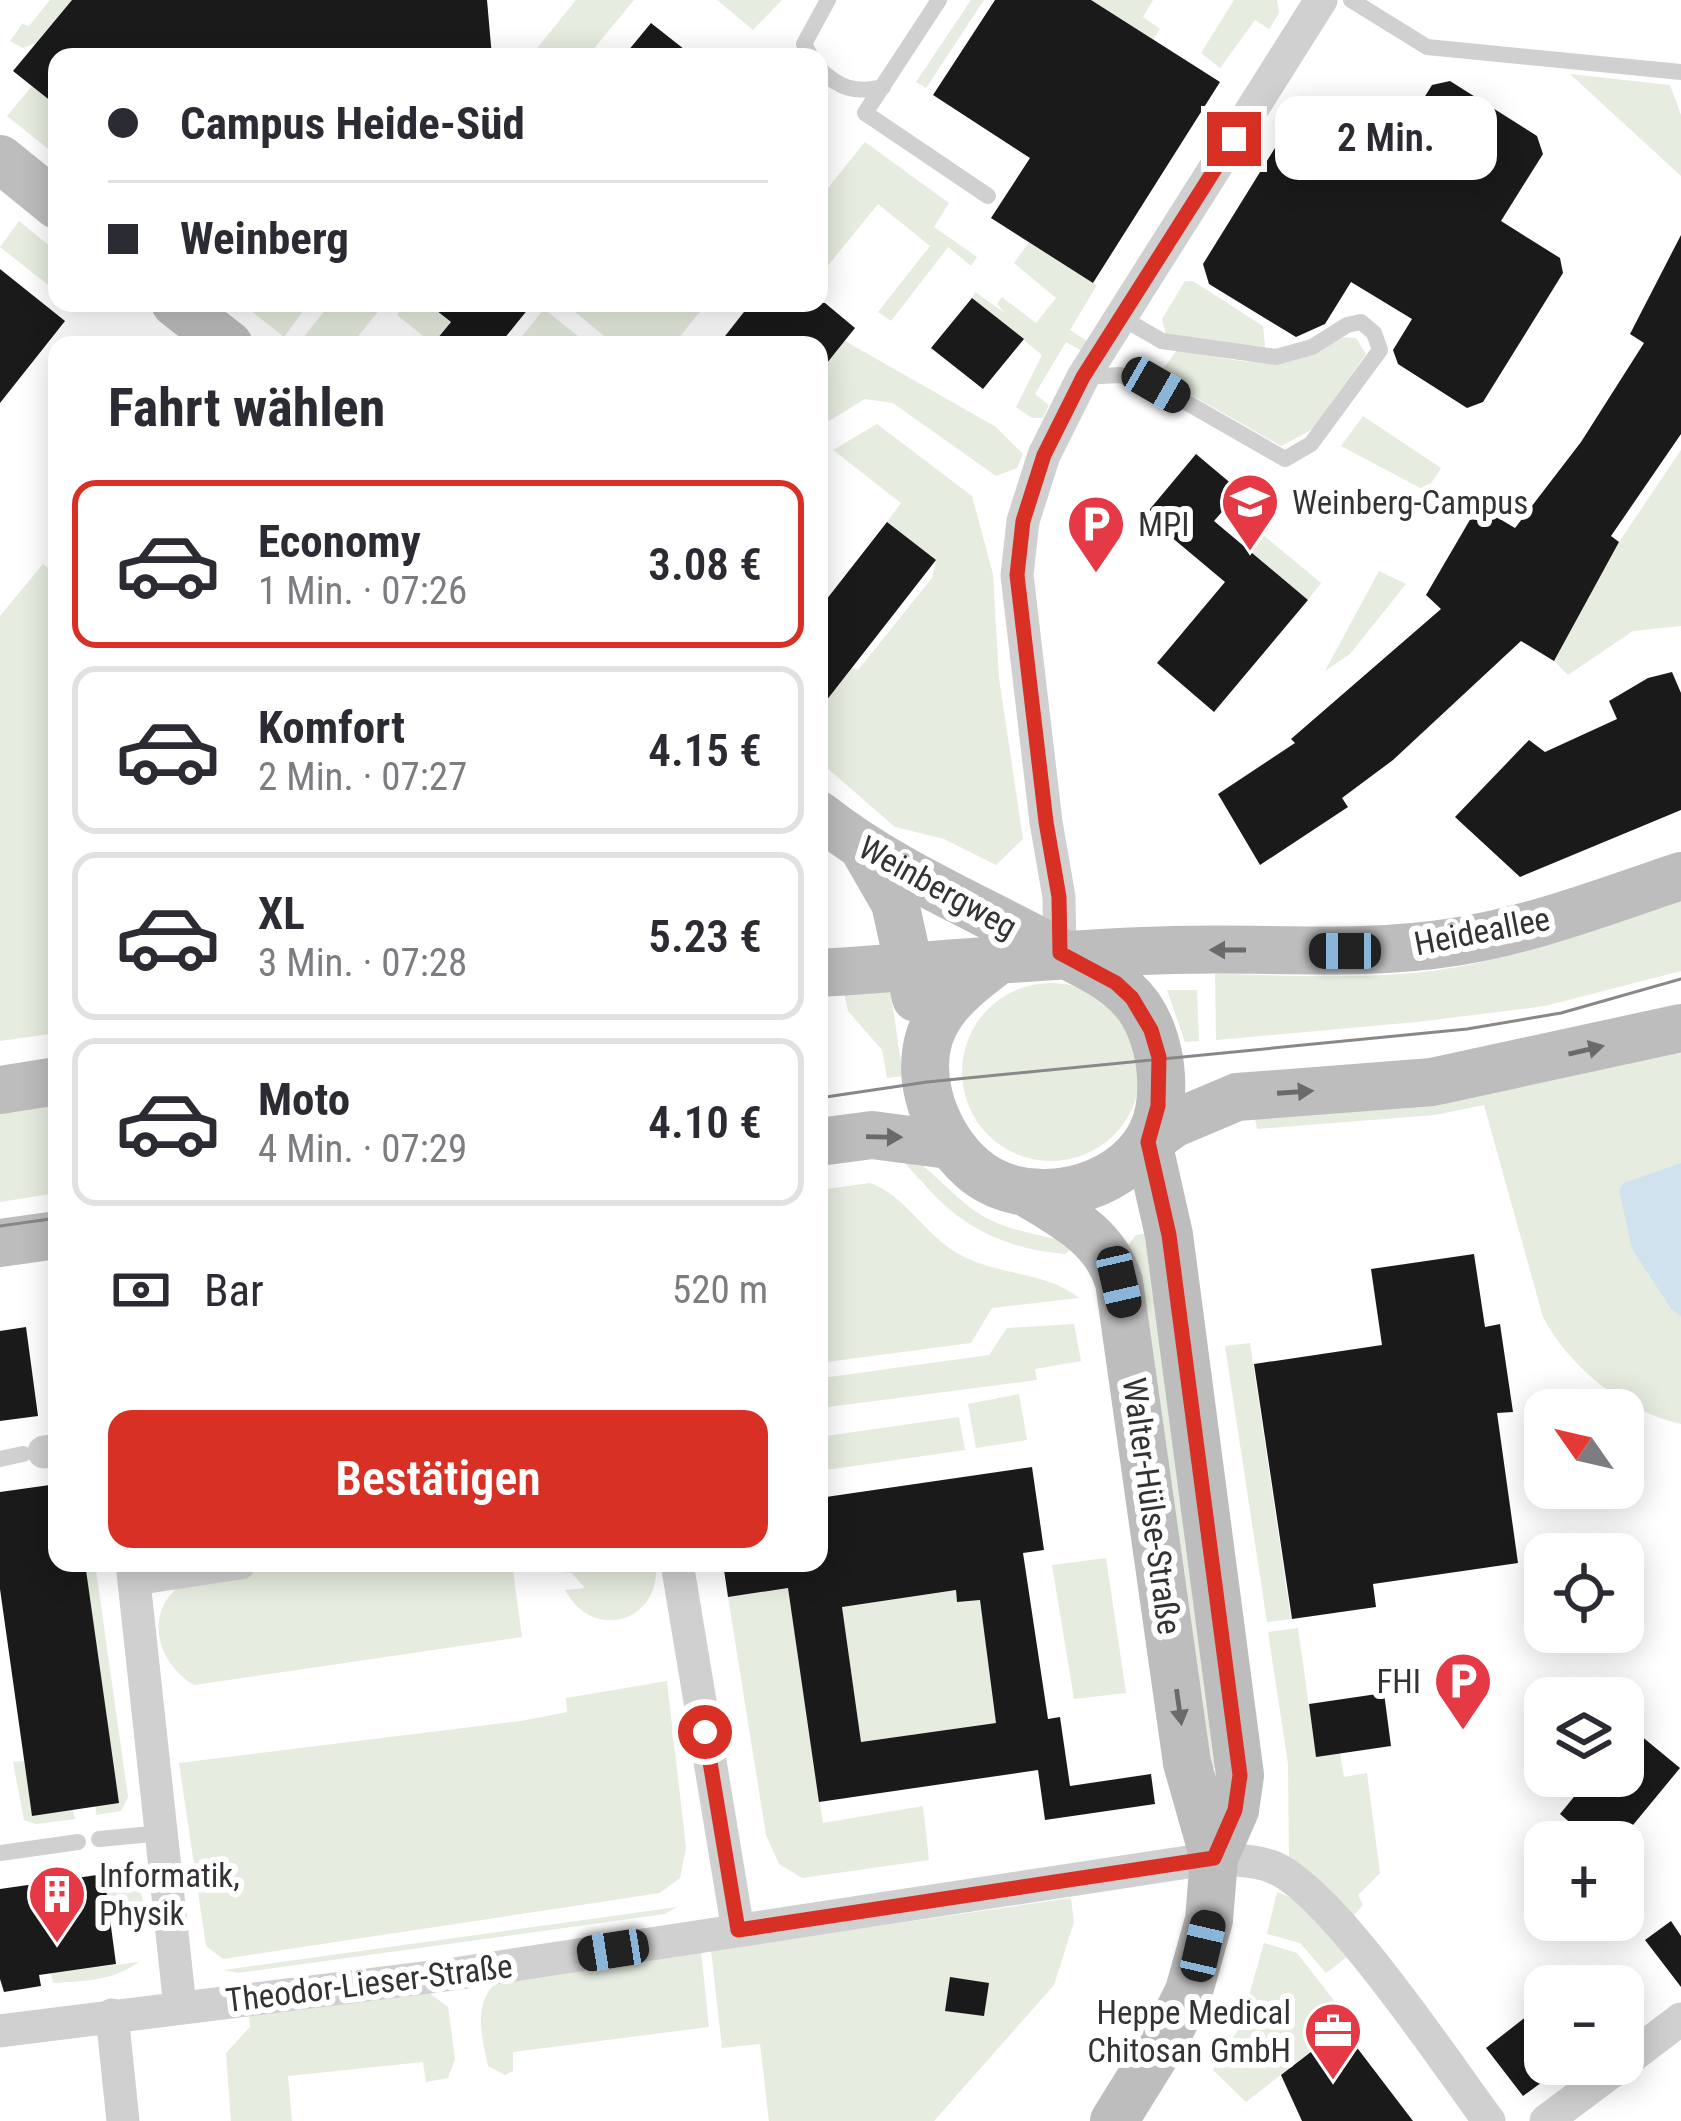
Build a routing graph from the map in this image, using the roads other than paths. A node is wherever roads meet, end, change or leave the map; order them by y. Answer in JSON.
{"nodes":[{"id":1,"x":828,"y":0,"type":"edge"},
{"id":2,"x":939,"y":0,"type":"edge"},
{"id":3,"x":1321,"y":0,"type":"edge"},
{"id":4,"x":1351,"y":0,"type":"edge"},
{"id":5,"x":806,"y":48,"type":"edge"},
{"id":6,"x":1681,"y":72,"type":"edge"},
{"id":7,"x":828,"y":78,"type":"edge"},
{"id":8,"x":884,"y":87,"type":"junction"},
{"id":9,"x":0,"y":159,"type":"edge"},
{"id":10,"x":988,"y":196,"type":"dead end"},
{"id":11,"x":48,"y":198,"type":"edge"},
{"id":12,"x":187,"y":312,"type":"edge"},
{"id":13,"x":1122,"y":318,"type":"junction"},
{"id":14,"x":217,"y":336,"type":"edge"},
{"id":15,"x":1083,"y":377,"type":"junction"},
{"id":16,"x":828,"y":822,"type":"edge"},
{"id":17,"x":865,"y":851,"type":"junction"},
{"id":18,"x":1681,"y":876,"type":"edge"},
{"id":19,"x":1060,"y":953,"type":"junction"},
{"id":20,"x":911,"y":966,"type":"junction"},
{"id":21,"x":828,"y":972,"type":"edge"},
{"id":22,"x":980,"y":975,"type":"junction"},
{"id":23,"x":1681,"y":1028,"type":"edge"},
{"id":24,"x":925,"y":1051,"type":"junction"},
{"id":25,"x":48,"y":1082,"type":"edge"},
{"id":26,"x":0,"y":1090,"type":"edge"},
{"id":27,"x":828,"y":1141,"type":"edge"},
{"id":28,"x":1148,"y":1142,"type":"junction"},
{"id":29,"x":950,"y":1144,"type":"junction"},
{"id":30,"x":1028,"y":1193,"type":"junction"},
{"id":31,"x":48,"y":1236,"type":"edge"},
{"id":32,"x":0,"y":1243,"type":"edge"},
{"id":33,"x":42,"y":1452,"type":"edge"},
{"id":34,"x":0,"y":1459,"type":"edge"},
{"id":35,"x":133,"y":1572,"type":"edge"},
{"id":36,"x":678,"y":1572,"type":"edge"},
{"id":37,"x":162,"y":1833,"type":"junction"},
{"id":38,"x":99,"y":1839,"type":"dead end"},
{"id":39,"x":78,"y":1842,"type":"dead end"},
{"id":40,"x":0,"y":1853,"type":"edge"},
{"id":41,"x":1214,"y":1858,"type":"junction"},
{"id":42,"x":738,"y":1930,"type":"junction"},
{"id":43,"x":180,"y":2007,"type":"junction"},
{"id":44,"x":112,"y":2015,"type":"junction"},
{"id":45,"x":1681,"y":2019,"type":"edge"},
{"id":46,"x":0,"y":2031,"type":"edge"},
{"id":47,"x":1644,"y":2047,"type":"edge"},
{"id":48,"x":1594,"y":2085,"type":"edge"},
{"id":49,"x":123,"y":2121,"type":"edge"},
{"id":50,"x":1114,"y":2121,"type":"edge"},
{"id":51,"x":1489,"y":2121,"type":"edge"},
{"id":52,"x":1546,"y":2121,"type":"edge"}],
"edges":[{"from":1,"to":5,"type":"lane"},
{"from":2,"to":8,"type":"lane"},
{"from":3,"to":13,"type":"street"},
{"from":4,"to":6,"type":"lane"},
{"from":7,"to":8,"type":"lane"},
{"from":8,"to":10,"type":"lane"},
{"from":9,"to":11,"type":"street"},
{"from":12,"to":14,"type":"street"},
{"from":13,"to":15,"type":"street"},
{"from":13,"to":15,"type":"lane"},
{"from":15,"to":19,"type":"street"},
{"from":16,"to":17,"type":"street","name":"Weinbergweg"},
{"from":17,"to":19,"type":"street","name":"Weinbergweg"},
{"from":17,"to":20,"type":"street"},
{"from":18,"to":19,"type":"street","name":"Heideallee","one_way":true},
{"from":19,"to":22,"type":"street"},
{"from":19,"to":28,"type":"street"},
{"from":20,"to":21,"type":"street"},
{"from":20,"to":22,"type":"street"},
{"from":20,"to":24,"type":"street"},
{"from":22,"to":24,"type":"street"},
{"from":28,"to":23,"type":"street","one_way":true},
{"from":24,"to":29,"type":"street"},
{"from":25,"to":26,"type":"street"},
{"from":27,"to":29,"type":"street","one_way":true},
{"from":28,"to":30,"type":"street"},
{"from":28,"to":41,"type":"street","name":"Walter-Hülse-Straße"},
{"from":29,"to":30,"type":"street"},
{"from":30,"to":41,"type":"street","name":"Walter-Hülse-Straße","one_way":true},
{"from":31,"to":32,"type":"street"},
{"from":33,"to":34,"type":"lane"},
{"from":35,"to":37,"type":"street"},
{"from":36,"to":42,"type":"street"},
{"from":37,"to":38,"type":"lane"},
{"from":37,"to":43,"type":"street"},
{"from":39,"to":40,"type":"lane"},
{"from":41,"to":42,"type":"street","name":"Theodor-Lieser-Straße"},
{"from":41,"to":50,"type":"street","name":"Walter-Hülse-Straße"},
{"from":41,"to":51,"type":"street","name":"Theodor-Lieser-Straße"},
{"from":42,"to":43,"type":"street","name":"Theodor-Lieser-Straße"},
{"from":43,"to":44,"type":"street","name":"Theodor-Lieser-Straße"},
{"from":44,"to":46,"type":"street","name":"Theodor-Lieser-Straße"},
{"from":44,"to":49,"type":"street"},
{"from":45,"to":47,"type":"street"},
{"from":48,"to":52,"type":"street"}]}
